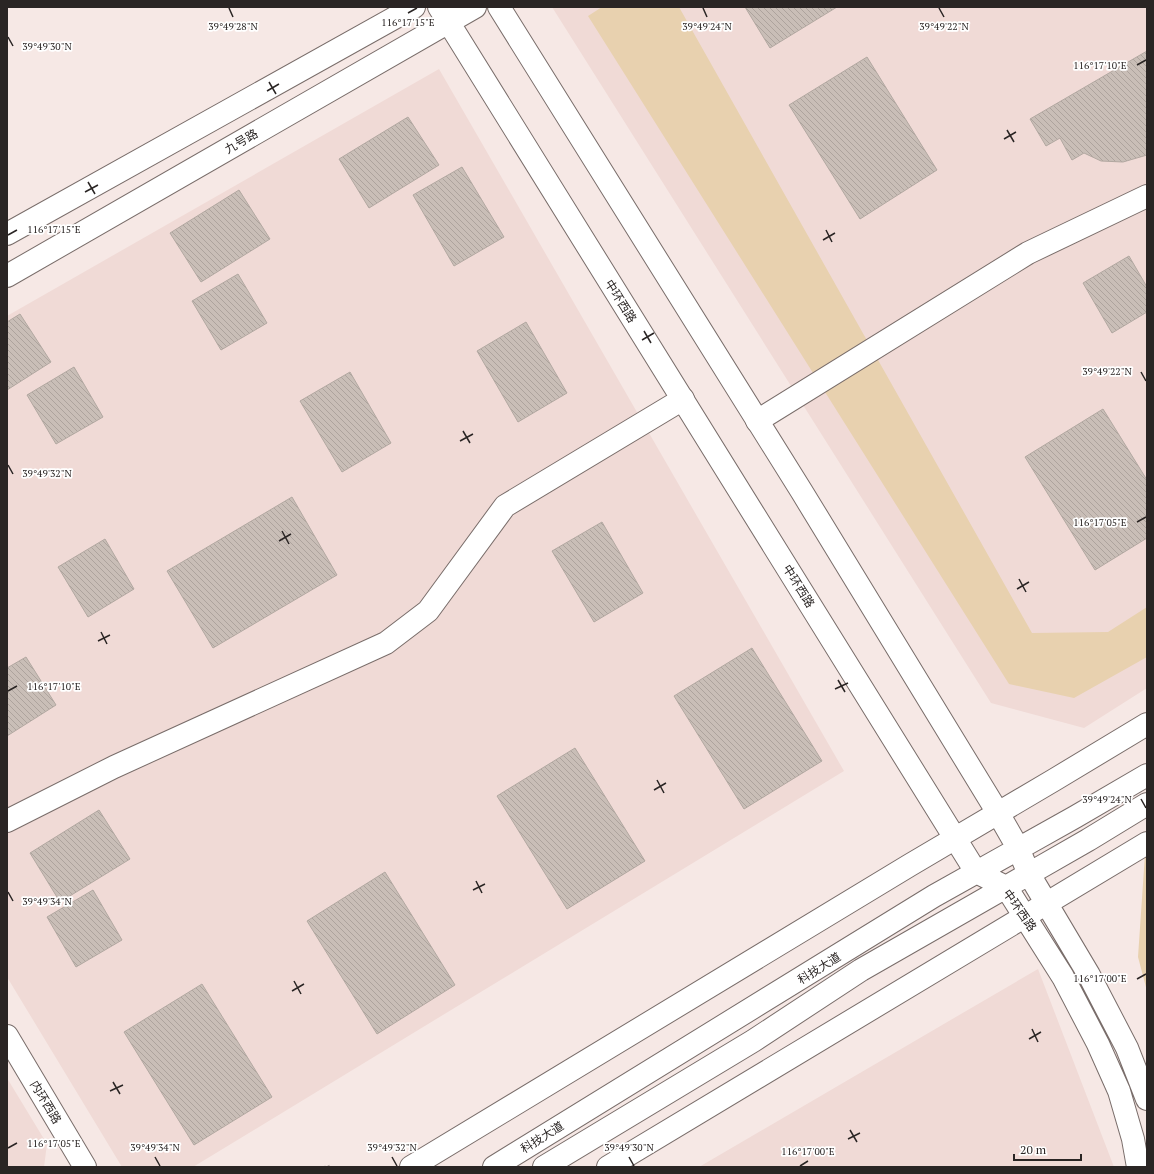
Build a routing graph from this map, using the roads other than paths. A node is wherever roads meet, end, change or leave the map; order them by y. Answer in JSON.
{"nodes":[{"id":1,"x":414,"y":7,"type":"edge"},
{"id":2,"x":475,"y":7,"type":"edge"},
{"id":3,"x":499,"y":7,"type":"edge"},
{"id":4,"x":444,"y":14,"type":"edge"},
{"id":5,"x":1147,"y":196,"type":"edge"},
{"id":6,"x":7,"y":234,"type":"edge"},
{"id":7,"x":7,"y":276,"type":"edge"},
{"id":8,"x":683,"y":399,"type":"junction"},
{"id":9,"x":757,"y":421,"type":"junction"},
{"id":10,"x":1147,"y":724,"type":"edge"},
{"id":11,"x":1147,"y":775,"type":"edge"},
{"id":12,"x":1147,"y":804,"type":"edge"},
{"id":13,"x":998,"y":813,"type":"junction"},
{"id":14,"x":7,"y":821,"type":"edge"},
{"id":15,"x":956,"y":838,"type":"junction"},
{"id":16,"x":1147,"y":843,"type":"edge"},
{"id":17,"x":1018,"y":848,"type":"junction"},
{"id":18,"x":976,"y":872,"type":"junction"},
{"id":19,"x":1029,"y":874,"type":"junction"},
{"id":20,"x":1006,"y":887,"type":"junction"},
{"id":21,"x":1047,"y":903,"type":"junction"},
{"id":22,"x":1025,"y":916,"type":"junction"},
{"id":23,"x":7,"y":1036,"type":"edge"},
{"id":24,"x":1147,"y":1099,"type":"edge"},
{"id":25,"x":85,"y":1167,"type":"edge"},
{"id":26,"x":411,"y":1167,"type":"edge"},
{"id":27,"x":494,"y":1167,"type":"edge"},
{"id":28,"x":544,"y":1167,"type":"edge"},
{"id":29,"x":608,"y":1167,"type":"edge"},
{"id":30,"x":1138,"y":1167,"type":"edge"}],
"edges":[{"from":1,"to":6,"type":"street"},
{"from":2,"to":4,"type":"street","name":"九号路"},
{"from":3,"to":9,"type":"street","name":"中环西路"},
{"from":4,"to":7,"type":"street","name":"九号路"},
{"from":4,"to":8,"type":"street","name":"中环西路"},
{"from":5,"to":9,"type":"street"},
{"from":8,"to":14,"type":"street"},
{"from":8,"to":15,"type":"street","name":"中环西路"},
{"from":9,"to":13,"type":"street","name":"中环西路"},
{"from":10,"to":13,"type":"street"},
{"from":11,"to":17,"type":"street","name":"科技大道"},
{"from":12,"to":19,"type":"street","name":"科技大道"},
{"from":13,"to":15,"type":"street"},
{"from":13,"to":17,"type":"street","name":"中环西路"},
{"from":15,"to":18,"type":"street","name":"中环西路"},
{"from":15,"to":26,"type":"street"},
{"from":16,"to":21,"type":"street"},
{"from":17,"to":18,"type":"street","name":"科技大道"},
{"from":17,"to":19,"type":"street","name":"中环西路"},
{"from":18,"to":20,"type":"street","name":"中环西路"},
{"from":18,"to":27,"type":"street","name":"科技大道"},
{"from":19,"to":20,"type":"street","name":"科技大道"},
{"from":19,"to":21,"type":"street","name":"中环西路"},
{"from":20,"to":22,"type":"street","name":"中环西路"},
{"from":20,"to":28,"type":"street","name":"科技大道"},
{"from":21,"to":22,"type":"street"},
{"from":21,"to":24,"type":"street","name":"中环西路"},
{"from":22,"to":29,"type":"street"},
{"from":22,"to":30,"type":"street","name":"中环西路"},
{"from":23,"to":25,"type":"street","name":"内环西路"}]}
